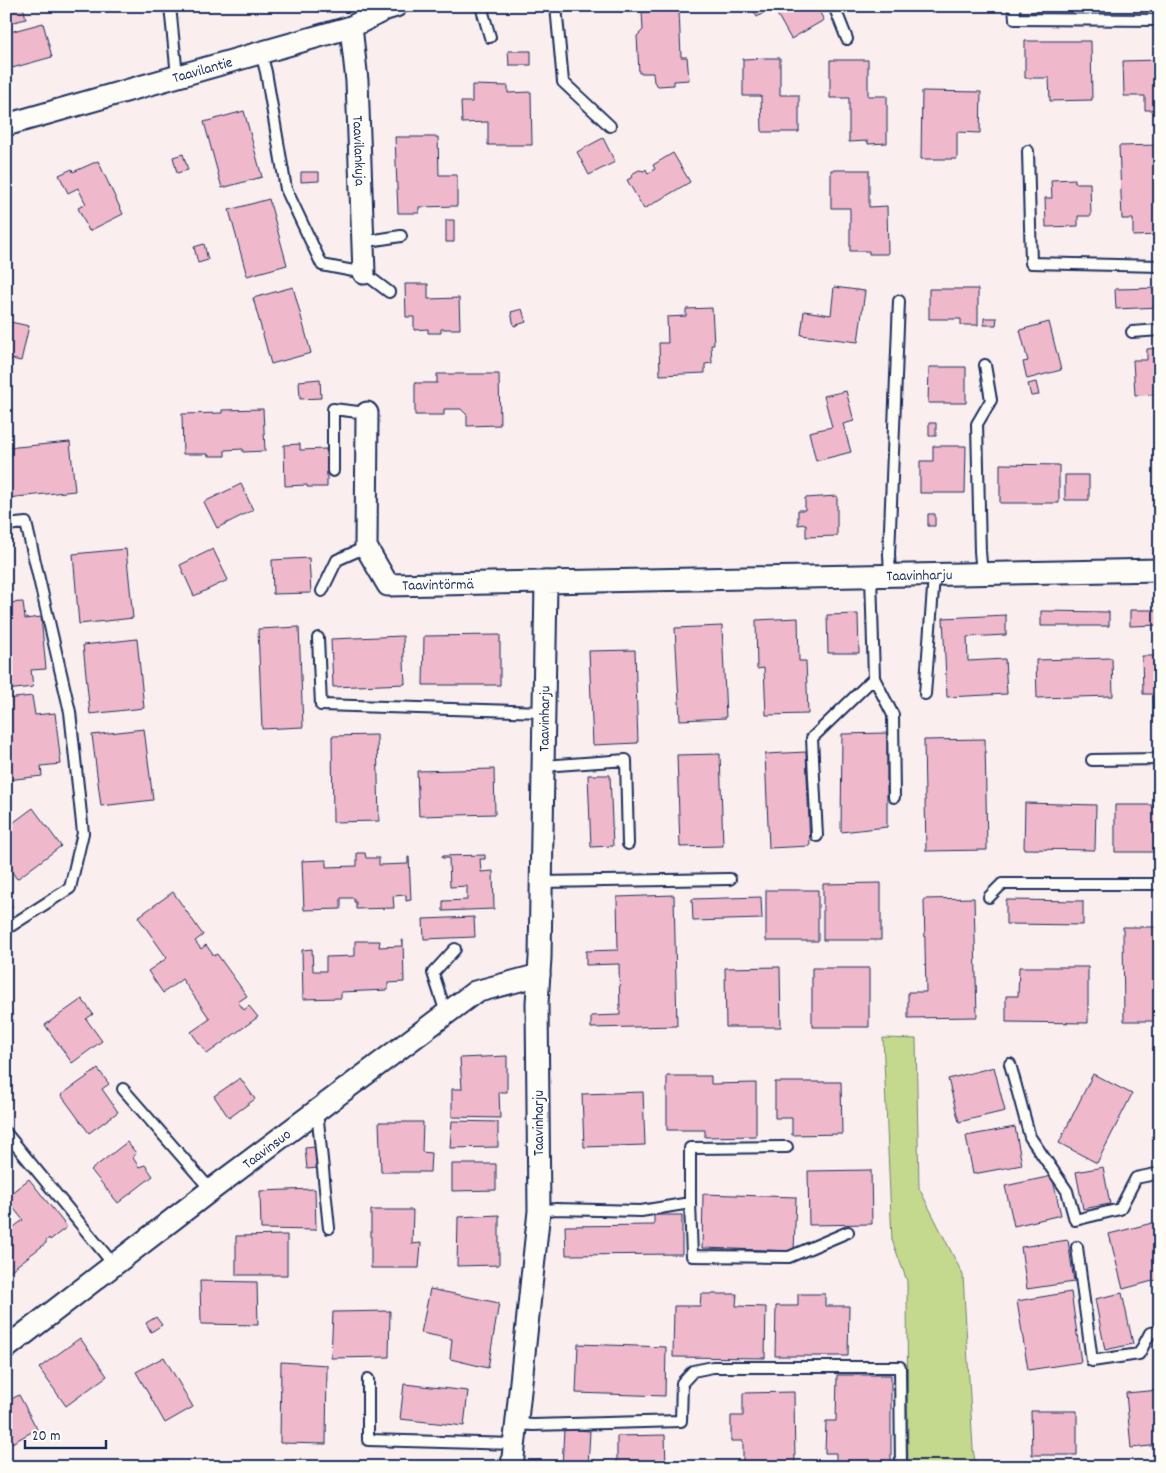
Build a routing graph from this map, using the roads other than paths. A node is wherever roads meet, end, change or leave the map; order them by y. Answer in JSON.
{"nodes":[{"id":1,"x":170,"y":6,"type":"edge"},
{"id":2,"x":481,"y":6,"type":"edge"},
{"id":3,"x":556,"y":6,"type":"edge"},
{"id":4,"x":834,"y":6,"type":"edge"},
{"id":5,"x":1014,"y":6,"type":"edge"},
{"id":6,"x":389,"y":7,"type":"edge"},
{"id":7,"x":1160,"y":20,"type":"edge"},
{"id":8,"x":351,"y":27,"type":"junction"},
{"id":9,"x":490,"y":37,"type":"dead end"},
{"id":10,"x":847,"y":39,"type":"dead end"},
{"id":11,"x":261,"y":53,"type":"junction"},
{"id":12,"x":177,"y":76,"type":"junction"},
{"id":13,"x":6,"y":125,"type":"edge"},
{"id":14,"x":610,"y":126,"type":"dead end"},
{"id":15,"x":1028,"y":151,"type":"dead end"},
{"id":16,"x":401,"y":236,"type":"dead end"},
{"id":17,"x":362,"y":242,"type":"junction"},
{"id":18,"x":1160,"y":266,"type":"edge"},
{"id":19,"x":364,"y":273,"type":"junction"},
{"id":20,"x":389,"y":292,"type":"dead end"},
{"id":21,"x":899,"y":301,"type":"dead end"},
{"id":22,"x":1160,"y":330,"type":"edge"},
{"id":23,"x":1132,"y":332,"type":"dead end"},
{"id":24,"x":985,"y":365,"type":"dead end"},
{"id":25,"x":367,"y":413,"type":"joint"},
{"id":26,"x":334,"y":471,"type":"dead end"},
{"id":27,"x":6,"y":525,"type":"edge"},
{"id":28,"x":366,"y":547,"type":"junction"},
{"id":29,"x":1160,"y":570,"type":"edge"},
{"id":30,"x":982,"y":575,"type":"junction"},
{"id":31,"x":881,"y":576,"type":"junction"},
{"id":32,"x":934,"y":576,"type":"junction"},
{"id":33,"x":546,"y":582,"type":"junction"},
{"id":34,"x":322,"y":591,"type":"dead end"},
{"id":35,"x":318,"y":638,"type":"dead end"},
{"id":36,"x":874,"y":678,"type":"junction"},
{"id":37,"x":926,"y":694,"type":"dead end"},
{"id":38,"x":544,"y":712,"type":"junction"},
{"id":39,"x":1160,"y":758,"type":"edge"},
{"id":40,"x":1092,"y":760,"type":"dead end"},
{"id":41,"x":543,"y":766,"type":"junction"},
{"id":42,"x":894,"y":797,"type":"dead end"},
{"id":43,"x":817,"y":836,"type":"dead end"},
{"id":44,"x":628,"y":844,"type":"dead end"},
{"id":45,"x":730,"y":878,"type":"dead end"},
{"id":46,"x":541,"y":882,"type":"junction"},
{"id":47,"x":1160,"y":884,"type":"edge"},
{"id":48,"x":989,"y":897,"type":"dead end"},
{"id":49,"x":6,"y":929,"type":"edge"},
{"id":50,"x":455,"y":949,"type":"dead end"},
{"id":51,"x":539,"y":975,"type":"junction"},
{"id":52,"x":446,"y":1014,"type":"junction"},
{"id":53,"x":1010,"y":1064,"type":"dead end"},
{"id":54,"x":123,"y":1089,"type":"dead end"},
{"id":55,"x":317,"y":1110,"type":"junction"},
{"id":56,"x":6,"y":1133,"type":"edge"},
{"id":57,"x":788,"y":1147,"type":"dead end"},
{"id":58,"x":1160,"y":1173,"type":"edge"},
{"id":59,"x":211,"y":1190,"type":"junction"},
{"id":60,"x":690,"y":1203,"type":"junction"},
{"id":61,"x":539,"y":1211,"type":"junction"},
{"id":62,"x":329,"y":1228,"type":"dead end"},
{"id":63,"x":848,"y":1232,"type":"dead end"},
{"id":64,"x":1077,"y":1247,"type":"dead end"},
{"id":65,"x":114,"y":1265,"type":"junction"},
{"id":66,"x":1160,"y":1331,"type":"edge"},
{"id":67,"x":6,"y":1348,"type":"edge"},
{"id":68,"x":368,"y":1378,"type":"dead end"},
{"id":69,"x":517,"y":1434,"type":"junction"},
{"id":70,"x":512,"y":1467,"type":"edge"},
{"id":71,"x":901,"y":1467,"type":"edge"}],
"edges":[{"from":1,"to":12,"type":"lane"},
{"from":2,"to":9,"type":"lane"},
{"from":3,"to":14,"type":"lane"},
{"from":4,"to":10,"type":"lane"},
{"from":5,"to":7,"type":"lane"},
{"from":6,"to":8,"type":"street","name":"Taavilantie"},
{"from":8,"to":11,"type":"street","name":"Taavilantie"},
{"from":8,"to":17,"type":"street","name":"Taavilankuja"},
{"from":11,"to":12,"type":"street","name":"Taavilantie"},
{"from":11,"to":19,"type":"lane"},
{"from":12,"to":13,"type":"street","name":"Taavilantie"},
{"from":15,"to":18,"type":"lane"},
{"from":16,"to":17,"type":"lane"},
{"from":17,"to":19,"type":"street","name":"Taavilankuja"},
{"from":19,"to":20,"type":"lane"},
{"from":21,"to":31,"type":"lane"},
{"from":22,"to":23,"type":"lane"},
{"from":24,"to":30,"type":"lane"},
{"from":25,"to":26,"type":"lane"},
{"from":25,"to":28,"type":"street"},
{"from":27,"to":49,"type":"lane"},
{"from":28,"to":33,"type":"street","name":"Taavintörmä"},
{"from":28,"to":34,"type":"lane"},
{"from":29,"to":30,"type":"street","name":"Taavinharju"},
{"from":30,"to":32,"type":"street","name":"Taavinharju"},
{"from":31,"to":32,"type":"street","name":"Taavinharju"},
{"from":31,"to":33,"type":"street","name":"Taavinharju"},
{"from":31,"to":36,"type":"lane"},
{"from":32,"to":37,"type":"lane"},
{"from":33,"to":38,"type":"street","name":"Taavinharju"},
{"from":35,"to":38,"type":"lane"},
{"from":36,"to":42,"type":"lane"},
{"from":36,"to":43,"type":"lane"},
{"from":38,"to":41,"type":"street","name":"Taavinharju"},
{"from":39,"to":40,"type":"lane"},
{"from":41,"to":44,"type":"lane"},
{"from":41,"to":46,"type":"street","name":"Taavinharju"},
{"from":45,"to":46,"type":"lane"},
{"from":46,"to":51,"type":"street","name":"Taavinharju"},
{"from":47,"to":48,"type":"lane"},
{"from":50,"to":52,"type":"lane"},
{"from":51,"to":52,"type":"street","name":"Taavinsuo"},
{"from":51,"to":61,"type":"street","name":"Taavinharju"},
{"from":52,"to":55,"type":"street","name":"Taavinsuo"},
{"from":53,"to":58,"type":"lane"},
{"from":54,"to":59,"type":"lane"},
{"from":55,"to":59,"type":"street","name":"Taavinsuo"},
{"from":55,"to":62,"type":"lane"},
{"from":56,"to":65,"type":"lane"},
{"from":57,"to":60,"type":"lane"},
{"from":59,"to":65,"type":"street","name":"Taavinsuo"},
{"from":60,"to":61,"type":"lane"},
{"from":60,"to":63,"type":"lane"},
{"from":61,"to":69,"type":"street","name":"Taavinharju"},
{"from":64,"to":66,"type":"lane"},
{"from":65,"to":67,"type":"street","name":"Taavinsuo"},
{"from":68,"to":69,"type":"lane"},
{"from":69,"to":70,"type":"street","name":"Taavinharju"},
{"from":69,"to":71,"type":"lane"}]}
